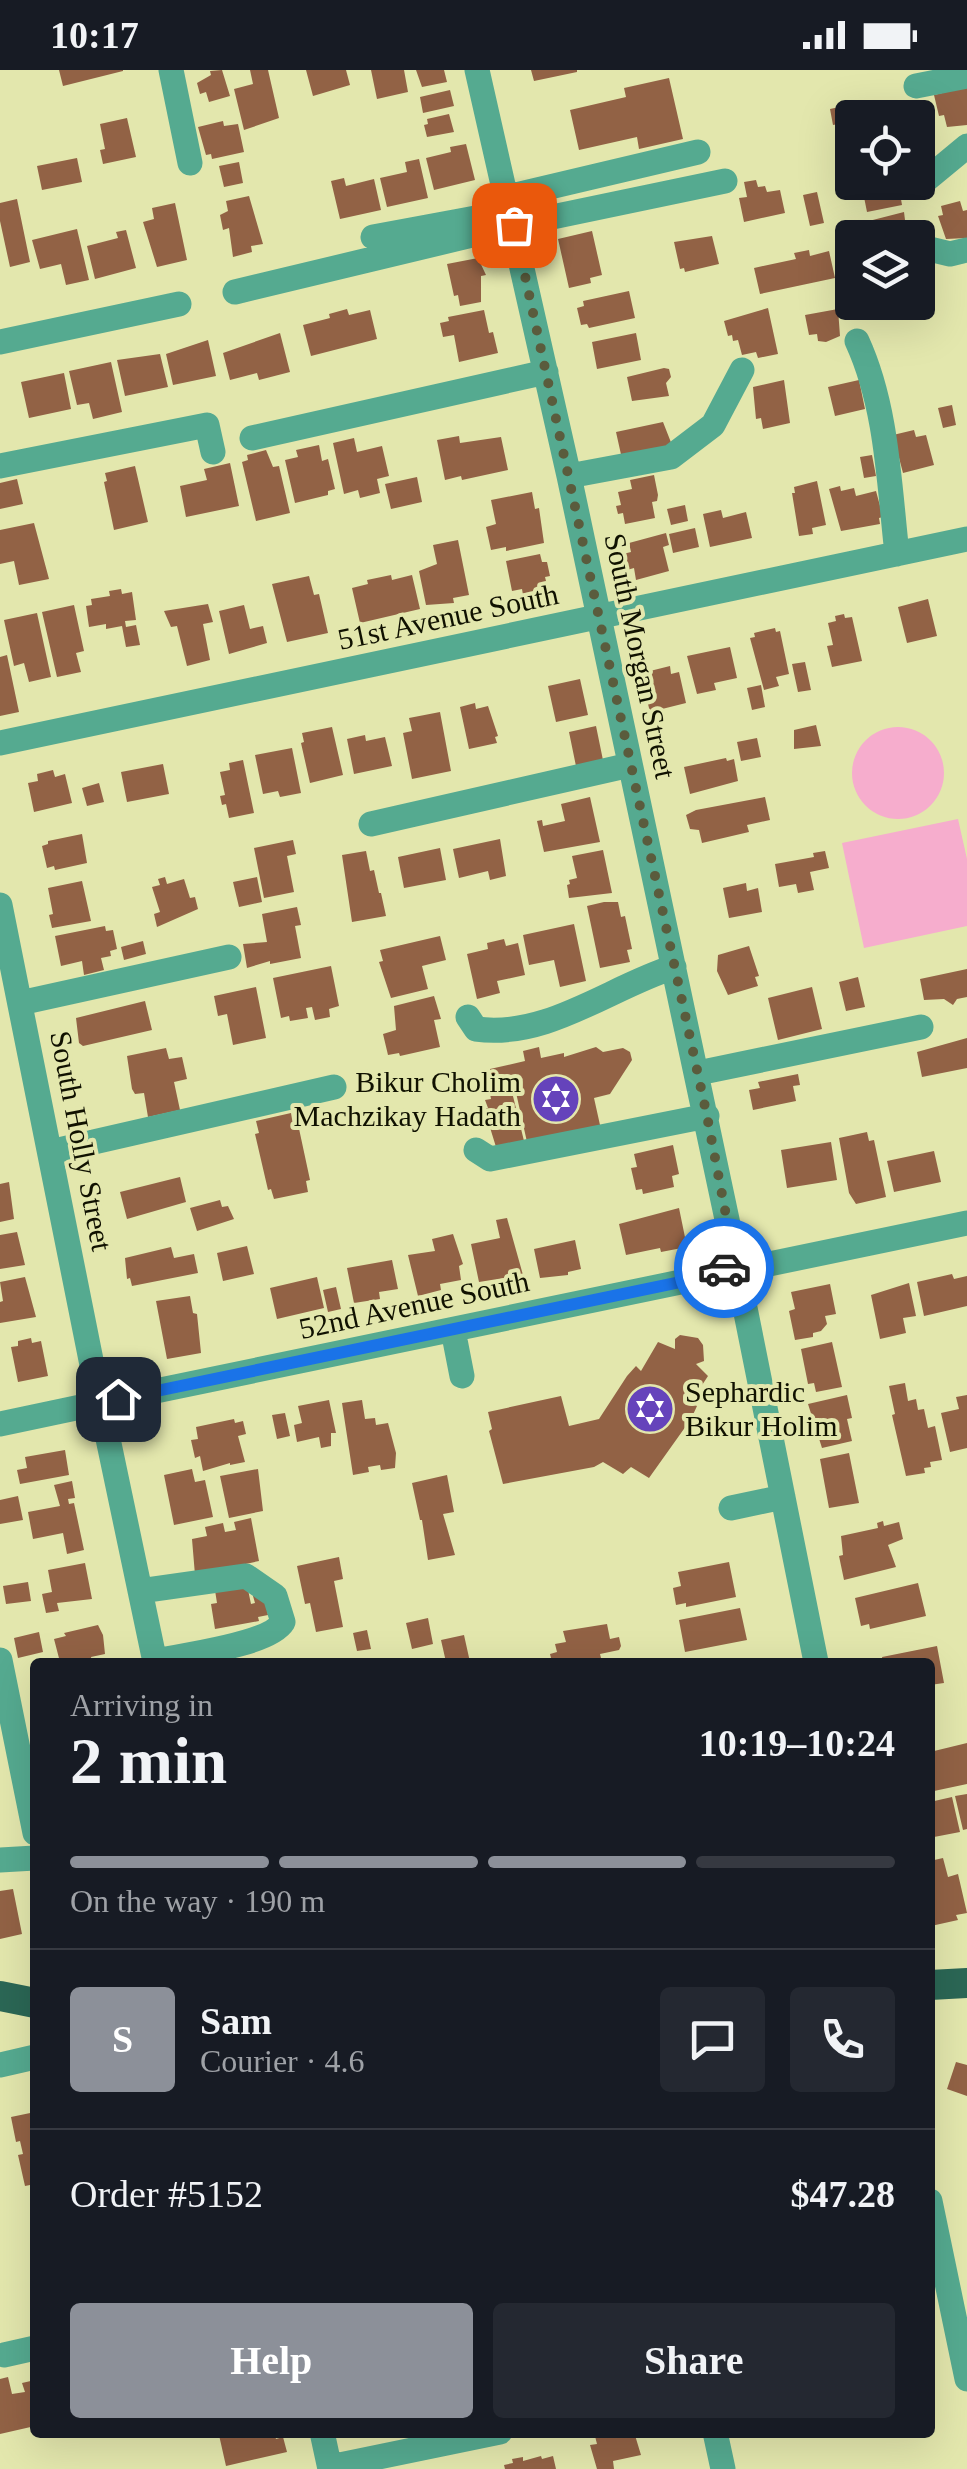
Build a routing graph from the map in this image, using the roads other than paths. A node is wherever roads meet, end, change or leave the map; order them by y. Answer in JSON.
{"nodes":[{"id":1,"x":171,"y":70,"type":"edge"},
{"id":2,"x":477,"y":70,"type":"edge"},
{"id":3,"x":967,"y":76,"type":"edge"},
{"id":4,"x":916,"y":86,"type":"dead end"},
{"id":5,"x":967,"y":146,"type":"edge"},
{"id":6,"x":698,"y":152,"type":"dead end"},
{"id":7,"x":190,"y":163,"type":"dead end"},
{"id":8,"x":935,"y":173,"type":"edge"},
{"id":9,"x":725,"y":181,"type":"dead end"},
{"id":10,"x":511,"y":211,"type":"junction"},
{"id":11,"x":373,"y":237,"type":"dead end"},
{"id":12,"x":935,"y":250,"type":"edge"},
{"id":13,"x":967,"y":250,"type":"edge"},
{"id":14,"x":235,"y":292,"type":"dead end"},
{"id":15,"x":180,"y":304,"type":"dead end"},
{"id":16,"x":0,"y":342,"type":"edge"},
{"id":17,"x":856,"y":342,"type":"dead end"},
{"id":18,"x":742,"y":370,"type":"dead end"},
{"id":19,"x":546,"y":372,"type":"junction"},
{"id":20,"x":252,"y":438,"type":"dead end"},
{"id":21,"x":214,"y":452,"type":"dead end"},
{"id":22,"x":0,"y":466,"type":"edge"},
{"id":23,"x":569,"y":476,"type":"junction"},
{"id":24,"x":967,"y":539,"type":"edge"},
{"id":25,"x":897,"y":554,"type":"junction"},
{"id":26,"x":598,"y":619,"type":"junction"},
{"id":27,"x":0,"y":744,"type":"edge"},
{"id":28,"x":630,"y":765,"type":"junction"},
{"id":29,"x":371,"y":824,"type":"dead end"},
{"id":30,"x":0,"y":905,"type":"edge"},
{"id":31,"x":229,"y":958,"type":"dead end"},
{"id":32,"x":674,"y":967,"type":"junction"},
{"id":33,"x":20,"y":1003,"type":"junction"},
{"id":34,"x":468,"y":1017,"type":"dead end"},
{"id":35,"x":921,"y":1027,"type":"dead end"},
{"id":36,"x":698,"y":1073,"type":"junction"},
{"id":37,"x":334,"y":1087,"type":"dead end"},
{"id":38,"x":707,"y":1116,"type":"junction"},
{"id":39,"x":476,"y":1150,"type":"dead end"},
{"id":40,"x":50,"y":1152,"type":"junction"},
{"id":41,"x":967,"y":1223,"type":"edge"},
{"id":42,"x":737,"y":1270,"type":"junction"},
{"id":43,"x":453,"y":1330,"type":"junction"},
{"id":44,"x":462,"y":1376,"type":"dead end"},
{"id":45,"x":102,"y":1402,"type":"junction"},
{"id":46,"x":0,"y":1424,"type":"edge"},
{"id":47,"x":783,"y":1497,"type":"junction"},
{"id":48,"x":730,"y":1508,"type":"dead end"},
{"id":49,"x":140,"y":1592,"type":"junction"},
{"id":50,"x":154,"y":1658,"type":"edge"},
{"id":51,"x":173,"y":1658,"type":"edge"},
{"id":52,"x":815,"y":1658,"type":"edge"},
{"id":53,"x":0,"y":1660,"type":"edge"},
{"id":54,"x":30,"y":1807,"type":"edge"},
{"id":55,"x":30,"y":1858,"type":"edge"},
{"id":56,"x":0,"y":1860,"type":"edge"},
{"id":57,"x":967,"y":1982,"type":"edge"},
{"id":58,"x":935,"y":1985,"type":"edge"},
{"id":59,"x":0,"y":1996,"type":"edge"},
{"id":60,"x":30,"y":2002,"type":"edge"},
{"id":61,"x":30,"y":2059,"type":"edge"},
{"id":62,"x":0,"y":2065,"type":"edge"},
{"id":63,"x":936,"y":2263,"type":"edge"},
{"id":64,"x":961,"y":2318,"type":"edge"},
{"id":65,"x":30,"y":2349,"type":"edge"},
{"id":66,"x":4,"y":2354,"type":"dead end"},
{"id":67,"x":967,"y":2379,"type":"edge"},
{"id":68,"x":323,"y":2438,"type":"edge"},
{"id":69,"x":472,"y":2438,"type":"edge"},
{"id":70,"x":716,"y":2438,"type":"edge"},
{"id":71,"x":330,"y":2468,"type":"edge"},
{"id":72,"x":723,"y":2469,"type":"edge"}],
"edges":[{"from":1,"to":7,"type":"street"},
{"from":2,"to":10,"type":"street","name":"South Morgan Street"},
{"from":3,"to":4,"type":"street"},
{"from":5,"to":8,"type":"street"},
{"from":6,"to":10,"type":"street"},
{"from":9,"to":10,"type":"street"},
{"from":10,"to":11,"type":"street"},
{"from":10,"to":14,"type":"street"},
{"from":10,"to":19,"type":"street","name":"South Morgan Street"},
{"from":12,"to":13,"type":"street"},
{"from":15,"to":16,"type":"street"},
{"from":17,"to":25,"type":"street"},
{"from":18,"to":23,"type":"street"},
{"from":19,"to":20,"type":"street"},
{"from":19,"to":23,"type":"street","name":"South Morgan Street"},
{"from":21,"to":22,"type":"street"},
{"from":23,"to":26,"type":"street","name":"South Morgan Street"},
{"from":24,"to":25,"type":"street","name":"51st Avenue South"},
{"from":25,"to":26,"type":"street","name":"51st Avenue South"},
{"from":26,"to":27,"type":"street","name":"51st Avenue South"},
{"from":26,"to":28,"type":"street","name":"South Morgan Street"},
{"from":28,"to":29,"type":"street"},
{"from":28,"to":32,"type":"street","name":"South Morgan Street"},
{"from":30,"to":33,"type":"street","name":"South Holly Street"},
{"from":31,"to":33,"type":"street"},
{"from":32,"to":34,"type":"street"},
{"from":32,"to":36,"type":"street","name":"South Morgan Street"},
{"from":33,"to":40,"type":"street","name":"South Holly Street"},
{"from":35,"to":36,"type":"street"},
{"from":36,"to":38,"type":"street","name":"South Morgan Street"},
{"from":37,"to":40,"type":"street"},
{"from":38,"to":39,"type":"street"},
{"from":38,"to":42,"type":"street","name":"South Morgan Street"},
{"from":40,"to":45,"type":"street","name":"South Holly Street"},
{"from":41,"to":42,"type":"street","name":"52nd Avenue South"},
{"from":42,"to":43,"type":"street","name":"52nd Avenue South"},
{"from":42,"to":47,"type":"street","name":"South Morgan Street"},
{"from":43,"to":44,"type":"street"},
{"from":43,"to":45,"type":"street","name":"52nd Avenue South"},
{"from":45,"to":46,"type":"street","name":"52nd Avenue South"},
{"from":45,"to":49,"type":"street","name":"South Holly Street"},
{"from":47,"to":48,"type":"street"},
{"from":47,"to":52,"type":"street","name":"South Morgan Street"},
{"from":49,"to":50,"type":"street","name":"South Holly Street"},
{"from":49,"to":51,"type":"street"},
{"from":53,"to":54,"type":"street"},
{"from":55,"to":56,"type":"street"},
{"from":57,"to":58,"type":"main road"},
{"from":59,"to":60,"type":"main road"},
{"from":61,"to":62,"type":"street"},
{"from":63,"to":64,"type":"street"},
{"from":64,"to":67,"type":"street"},
{"from":65,"to":66,"type":"street"},
{"from":68,"to":71,"type":"street"},
{"from":69,"to":71,"type":"street"},
{"from":70,"to":72,"type":"street"}]}
